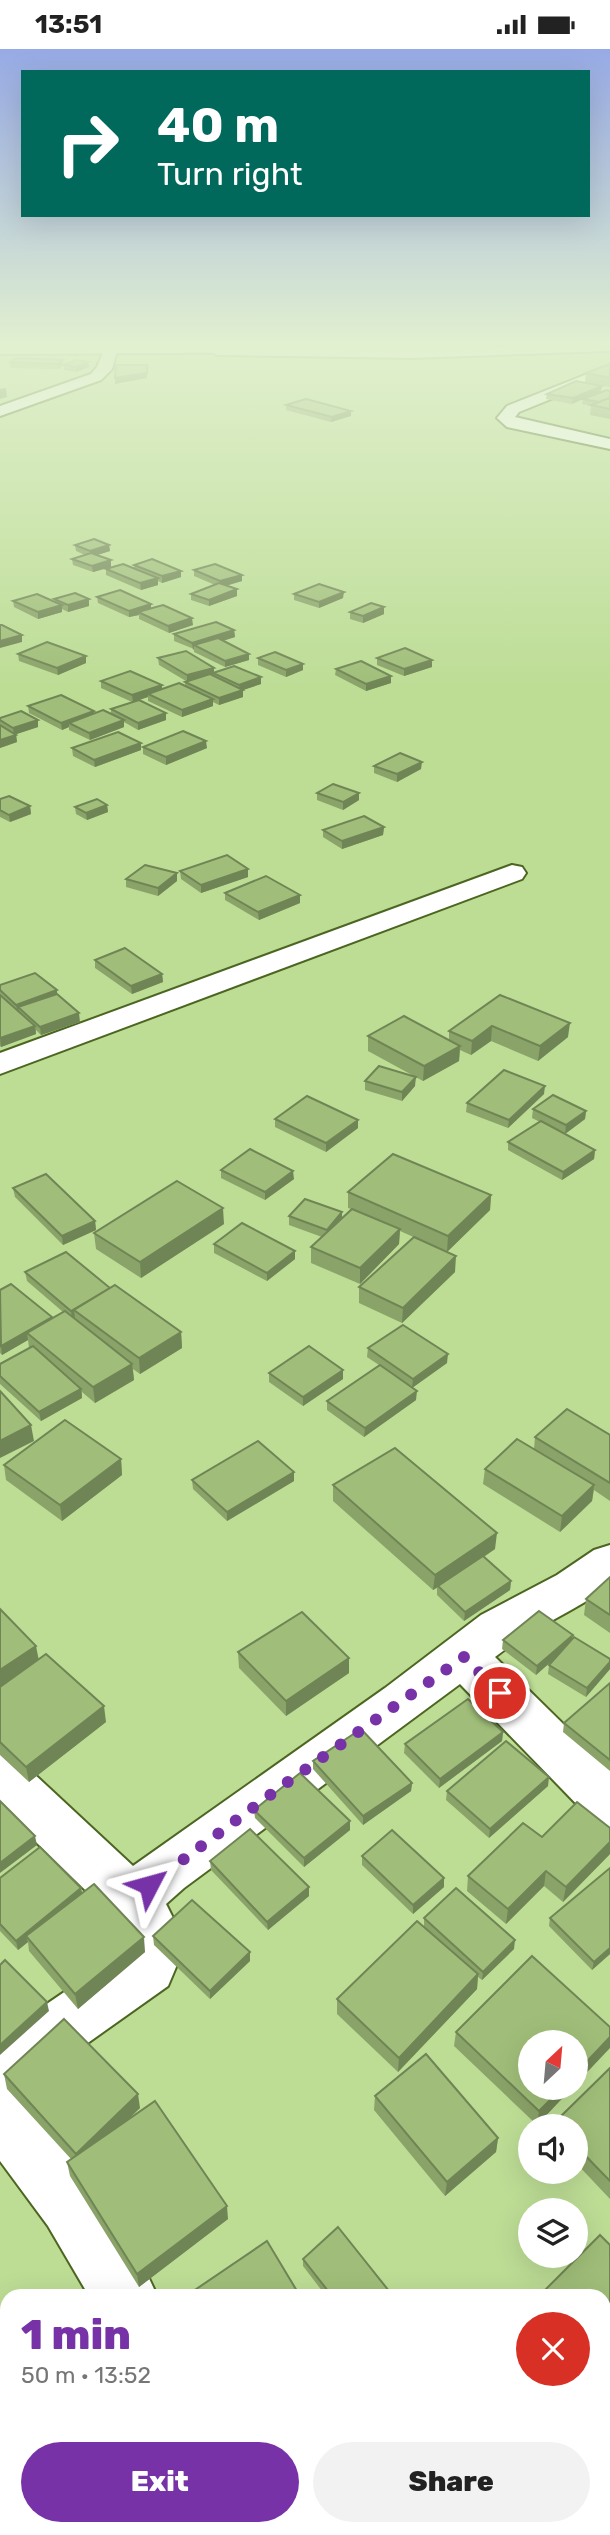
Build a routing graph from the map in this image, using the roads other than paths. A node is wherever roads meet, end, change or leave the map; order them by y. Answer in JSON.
{"nodes":[{"id":1,"x":512,"y":873,"type":"dead end"},
{"id":2,"x":0,"y":1064,"type":"edge"},
{"id":3,"x":610,"y":1562,"type":"edge"},
{"id":4,"x":464,"y":1657,"type":"junction"},
{"id":5,"x":0,"y":1774,"type":"edge"},
{"id":6,"x":610,"y":1804,"type":"edge"},
{"id":7,"x":132,"y":1900,"type":"junction"},
{"id":8,"x":0,"y":2091,"type":"edge"},
{"id":9,"x":0,"y":2112,"type":"edge"},
{"id":10,"x":121,"y":2289,"type":"edge"}],
"edges":[{"from":1,"to":2,"type":"main road"},
{"from":3,"to":4,"type":"main road"},
{"from":4,"to":6,"type":"main road"},
{"from":4,"to":7,"type":"main road"},
{"from":5,"to":7,"type":"main road"},
{"from":7,"to":8,"type":"main road"},
{"from":9,"to":10,"type":"main road"}]}
